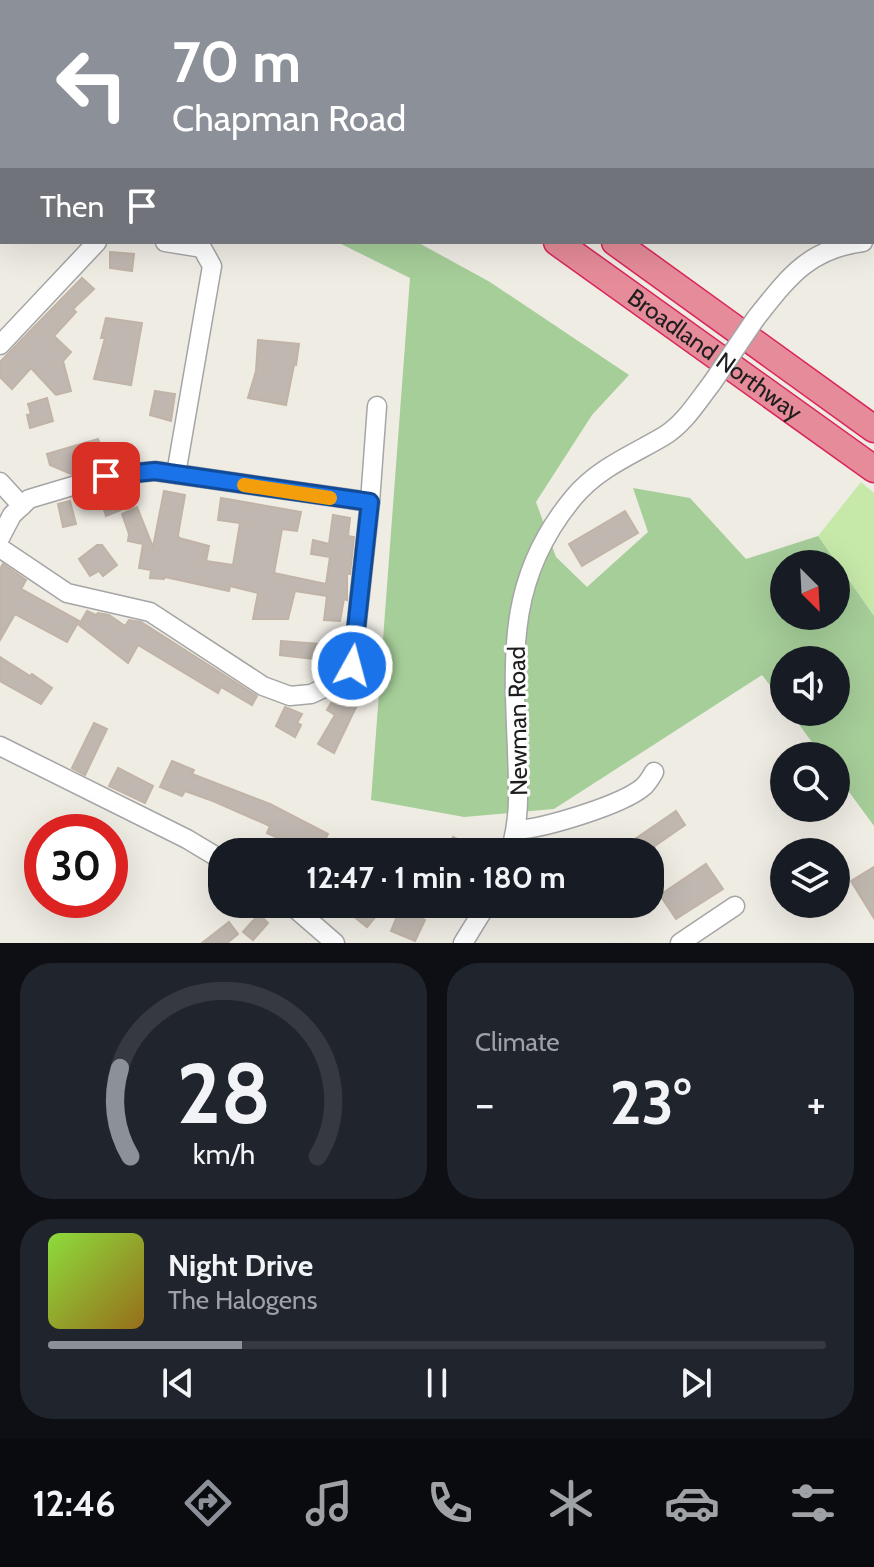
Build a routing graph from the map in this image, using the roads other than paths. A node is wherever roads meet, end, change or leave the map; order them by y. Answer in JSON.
{"nodes":[{"id":1,"x":95,"y":244,"type":"edge"},
{"id":2,"x":177,"y":244,"type":"edge"},
{"id":3,"x":560,"y":244,"type":"edge"},
{"id":4,"x":618,"y":244,"type":"edge"},
{"id":5,"x":857,"y":244,"type":"edge"},
{"id":6,"x":0,"y":345,"type":"edge"},
{"id":7,"x":377,"y":406,"type":"dead end"},
{"id":8,"x":874,"y":429,"type":"edge"},
{"id":9,"x":874,"y":469,"type":"edge"},
{"id":10,"x":176,"y":474,"type":"junction"},
{"id":11,"x":0,"y":482,"type":"edge"},
{"id":12,"x":370,"y":502,"type":"junction"},
{"id":13,"x":22,"y":506,"type":"junction"},
{"id":14,"x":0,"y":538,"type":"edge"},
{"id":15,"x":0,"y":548,"type":"edge"},
{"id":16,"x":0,"y":746,"type":"edge"},
{"id":17,"x":654,"y":772,"type":"dead end"},
{"id":18,"x":517,"y":830,"type":"junction"},
{"id":19,"x":514,"y":838,"type":"edge"},
{"id":20,"x":208,"y":852,"type":"edge"},
{"id":21,"x":735,"y":906,"type":"dead end"},
{"id":22,"x":306,"y":918,"type":"edge"},
{"id":23,"x":478,"y":918,"type":"edge"},
{"id":24,"x":335,"y":943,"type":"edge"},
{"id":25,"x":463,"y":943,"type":"edge"},
{"id":26,"x":680,"y":943,"type":"edge"}],
"edges":[{"from":1,"to":6,"type":"street"},
{"from":2,"to":10,"type":"street"},
{"from":3,"to":9,"type":"highway","name":"Broadland Northway"},
{"from":4,"to":8,"type":"highway","name":"Broadland Northway"},
{"from":5,"to":18,"type":"street","name":"Newman Road","bridge":true},
{"from":7,"to":12,"type":"street"},
{"from":10,"to":12,"type":"street"},
{"from":10,"to":13,"type":"street"},
{"from":11,"to":13,"type":"street"},
{"from":12,"to":15,"type":"street"},
{"from":13,"to":14,"type":"street"},
{"from":16,"to":20,"type":"street"},
{"from":17,"to":18,"type":"street"},
{"from":18,"to":19,"type":"street","name":"Newman Road"},
{"from":21,"to":26,"type":"street"},
{"from":22,"to":24,"type":"street"},
{"from":23,"to":25,"type":"street"}]}
